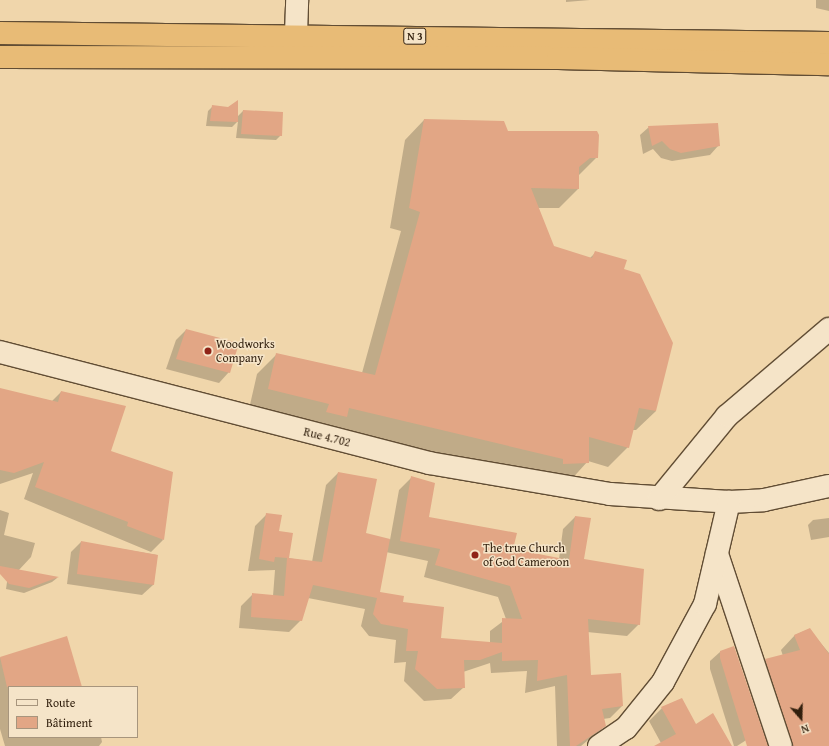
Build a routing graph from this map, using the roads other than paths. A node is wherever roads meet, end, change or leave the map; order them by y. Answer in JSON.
{"nodes":[{"id":1,"x":296,"y":0,"type":"edge"},
{"id":2,"x":0,"y":33,"type":"edge"},
{"id":3,"x":104,"y":34,"type":"junction"},
{"id":4,"x":296,"y":34,"type":"junction"},
{"id":5,"x":829,"y":43,"type":"edge"},
{"id":6,"x":106,"y":56,"type":"junction"},
{"id":7,"x":0,"y":57,"type":"edge"},
{"id":8,"x":829,"y":64,"type":"edge"},
{"id":9,"x":829,"y":328,"type":"edge"},
{"id":10,"x":0,"y":352,"type":"edge"},
{"id":11,"x":829,"y":486,"type":"edge"},
{"id":12,"x":659,"y":499,"type":"junction"},
{"id":13,"x":730,"y":502,"type":"junction"},
{"id":14,"x":717,"y":554,"type":"junction"},
{"id":15,"x":599,"y":746,"type":"edge"},
{"id":16,"x":781,"y":746,"type":"edge"}],
"edges":[{"from":1,"to":4,"type":"street"},
{"from":2,"to":3,"type":"highway","number":"N 3"},
{"from":3,"to":4,"type":"highway","number":"N 3"},
{"from":3,"to":6,"type":"highway"},
{"from":4,"to":5,"type":"highway","number":"N 3"},
{"from":6,"to":7,"type":"highway","number":"N 3"},
{"from":6,"to":8,"type":"highway","number":"N 3"},
{"from":9,"to":12,"type":"street"},
{"from":10,"to":12,"type":"street","name":"Rue 4.702"},
{"from":11,"to":13,"type":"street","name":"Rue 4.702"},
{"from":12,"to":13,"type":"street","name":"Rue 4.702"},
{"from":13,"to":14,"type":"street"},
{"from":14,"to":15,"type":"street"},
{"from":14,"to":16,"type":"street"}]}
